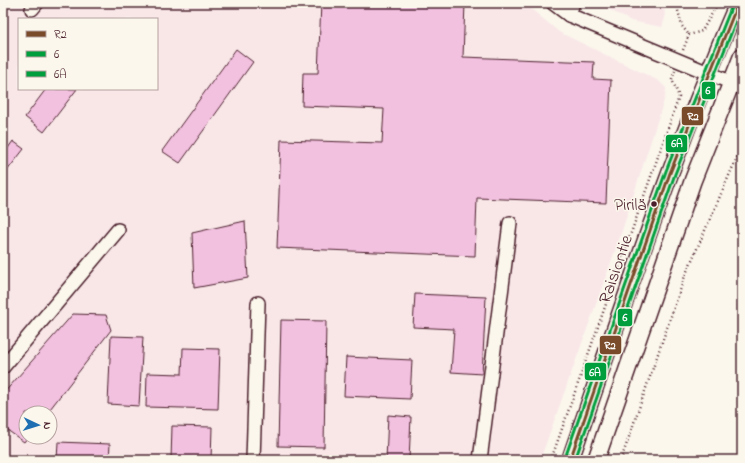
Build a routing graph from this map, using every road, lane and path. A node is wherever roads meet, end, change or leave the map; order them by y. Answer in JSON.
{"nodes":[{"id":1,"x":553,"y":3,"type":"edge"},
{"id":2,"x":676,"y":3,"type":"edge"},
{"id":3,"x":718,"y":3,"type":"edge"},
{"id":4,"x":738,"y":3,"type":"edge"},
{"id":5,"x":571,"y":9,"type":"edge"},
{"id":6,"x":689,"y":35,"type":"junction"},
{"id":7,"x":742,"y":56,"type":"edge"},
{"id":8,"x":679,"y":60,"type":"junction"},
{"id":9,"x":708,"y":73,"type":"junction"},
{"id":10,"x":736,"y":85,"type":"edge"},
{"id":11,"x":742,"y":146,"type":"edge"},
{"id":12,"x":510,"y":223,"type":"dead end"},
{"id":13,"x":118,"y":230,"type":"dead end"},
{"id":14,"x":258,"y":303,"type":"dead end"},
{"id":15,"x":3,"y":367,"type":"edge"},
{"id":16,"x":253,"y":460,"type":"edge"},
{"id":17,"x":480,"y":460,"type":"edge"},
{"id":18,"x":551,"y":460,"type":"edge"},
{"id":19,"x":570,"y":460,"type":"edge"},
{"id":20,"x":596,"y":460,"type":"edge"},
{"id":21,"x":621,"y":460,"type":"edge"}],
"edges":[{"from":1,"to":5,"type":"street"},
{"from":2,"to":6,"type":"path"},
{"from":3,"to":6,"type":"path"},
{"from":4,"to":9,"type":"main road","name":"Raisiontie"},
{"from":5,"to":8,"type":"street"},
{"from":6,"to":8,"type":"path"},
{"from":7,"to":10,"type":"main road"},
{"from":8,"to":9,"type":"street"},
{"from":8,"to":18,"type":"path"},
{"from":9,"to":10,"type":"street"},
{"from":9,"to":19,"type":"main road","name":"Raisiontie"},
{"from":10,"to":20,"type":"main road"},
{"from":11,"to":21,"type":"path"},
{"from":12,"to":17,"type":"street"},
{"from":13,"to":15,"type":"street"},
{"from":14,"to":16,"type":"street"}]}
